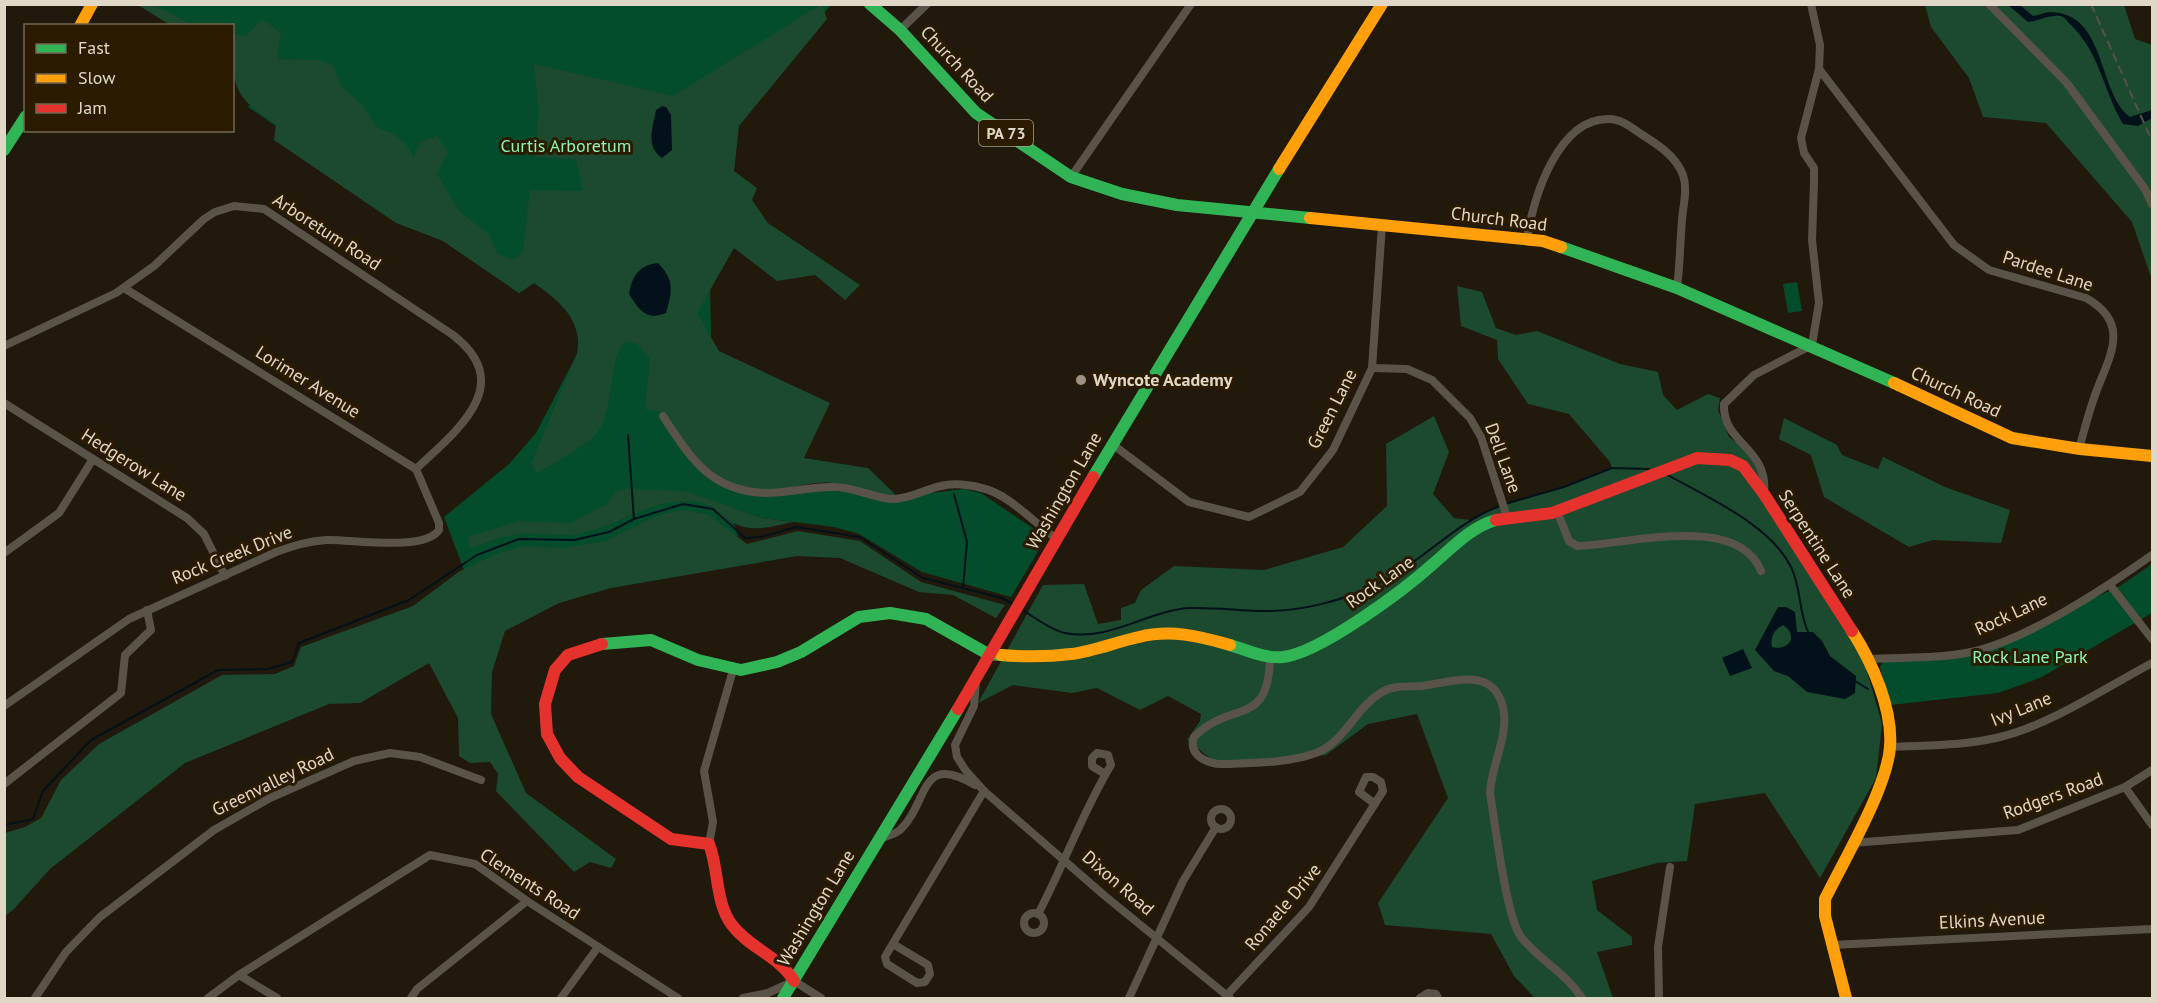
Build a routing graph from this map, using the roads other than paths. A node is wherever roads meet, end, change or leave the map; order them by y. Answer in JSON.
{"nodes":[{"id":1,"x":92,"y":4,"type":"edge"},
{"id":2,"x":870,"y":4,"type":"edge"},
{"id":3,"x":927,"y":4,"type":"edge"},
{"id":4,"x":1191,"y":4,"type":"edge"},
{"id":5,"x":1382,"y":4,"type":"edge"},
{"id":6,"x":1811,"y":4,"type":"edge"},
{"id":7,"x":1989,"y":4,"type":"edge"},
{"id":8,"x":81,"y":24,"type":"edge"},
{"id":9,"x":900,"y":30,"type":"junction"},
{"id":10,"x":1819,"y":69,"type":"junction"},
{"id":11,"x":24,"y":119,"type":"edge"},
{"id":12,"x":4,"y":150,"type":"edge"},
{"id":13,"x":1071,"y":177,"type":"junction"},
{"id":14,"x":2152,"y":204,"type":"edge"},
{"id":15,"x":1254,"y":212,"type":"junction"},
{"id":16,"x":1382,"y":225,"type":"junction"},
{"id":17,"x":1527,"y":237,"type":"junction"},
{"id":18,"x":124,"y":288,"type":"junction"},
{"id":19,"x":1677,"y":288,"type":"junction"},
{"id":20,"x":1812,"y":345,"type":"junction"},
{"id":21,"x":4,"y":346,"type":"edge"},
{"id":22,"x":1372,"y":368,"type":"junction"},
{"id":23,"x":4,"y":403,"type":"edge"},
{"id":24,"x":663,"y":416,"type":"dead end"},
{"id":25,"x":1112,"y":444,"type":"junction"},
{"id":26,"x":2079,"y":449,"type":"junction"},
{"id":27,"x":2152,"y":456,"type":"edge"},
{"id":28,"x":93,"y":459,"type":"junction"},
{"id":29,"x":416,"y":469,"type":"junction"},
{"id":30,"x":1764,"y":494,"type":"junction"},
{"id":31,"x":1557,"y":511,"type":"junction"},
{"id":32,"x":1507,"y":515,"type":"junction"},
{"id":33,"x":1057,"y":539,"type":"junction"},
{"id":34,"x":4,"y":553,"type":"edge"},
{"id":35,"x":2152,"y":555,"type":"edge"},
{"id":36,"x":1761,"y":571,"type":"dead end"},
{"id":37,"x":225,"y":576,"type":"junction"},
{"id":38,"x":2110,"y":585,"type":"junction"},
{"id":39,"x":147,"y":610,"type":"junction"},
{"id":40,"x":2152,"y":639,"type":"edge"},
{"id":41,"x":988,"y":654,"type":"junction"},
{"id":42,"x":1270,"y":657,"type":"junction"},
{"id":43,"x":1870,"y":658,"type":"junction"},
{"id":44,"x":2152,"y":663,"type":"edge"},
{"id":45,"x":733,"y":670,"type":"junction"},
{"id":46,"x":976,"y":677,"type":"junction"},
{"id":47,"x":4,"y":706,"type":"edge"},
{"id":48,"x":1890,"y":747,"type":"junction"},
{"id":49,"x":2152,"y":770,"type":"edge"},
{"id":50,"x":1105,"y":774,"type":"dead end"},
{"id":51,"x":481,"y":780,"type":"dead end"},
{"id":52,"x":4,"y":784,"type":"edge"},
{"id":53,"x":2124,"y":787,"type":"junction"},
{"id":54,"x":984,"y":792,"type":"junction"},
{"id":55,"x":1375,"y":804,"type":"dead end"},
{"id":56,"x":2152,"y":825,"type":"edge"},
{"id":57,"x":1216,"y":827,"type":"dead end"},
{"id":58,"x":878,"y":839,"type":"junction"},
{"id":59,"x":1852,"y":843,"type":"junction"},
{"id":60,"x":709,"y":844,"type":"junction"},
{"id":61,"x":1066,"y":860,"type":"junction"},
{"id":62,"x":1670,"y":867,"type":"dead end"},
{"id":63,"x":527,"y":901,"type":"junction"},
{"id":64,"x":1038,"y":914,"type":"dead end"},
{"id":65,"x":2152,"y":929,"type":"edge"},
{"id":66,"x":1156,"y":936,"type":"junction"},
{"id":67,"x":892,"y":944,"type":"junction"},
{"id":68,"x":1832,"y":945,"type":"junction"},
{"id":69,"x":598,"y":947,"type":"junction"},
{"id":70,"x":239,"y":975,"type":"junction"},
{"id":71,"x":794,"y":981,"type":"junction"},
{"id":72,"x":1228,"y":997,"type":"edge"},
{"id":73,"x":34,"y":999,"type":"edge"},
{"id":74,"x":208,"y":999,"type":"edge"},
{"id":75,"x":277,"y":999,"type":"edge"},
{"id":76,"x":411,"y":999,"type":"edge"},
{"id":77,"x":561,"y":999,"type":"edge"},
{"id":78,"x":678,"y":999,"type":"edge"},
{"id":79,"x":743,"y":999,"type":"edge"},
{"id":80,"x":783,"y":999,"type":"edge"},
{"id":81,"x":821,"y":999,"type":"edge"},
{"id":82,"x":1129,"y":999,"type":"edge"},
{"id":83,"x":1419,"y":999,"type":"edge"},
{"id":84,"x":1438,"y":999,"type":"edge"},
{"id":85,"x":1582,"y":999,"type":"edge"},
{"id":86,"x":1659,"y":999,"type":"edge"},
{"id":87,"x":1846,"y":999,"type":"edge"}],
"edges":[{"from":1,"to":8,"type":"main road"},
{"from":2,"to":9,"type":"main road","name":"Church Road","number":"PA 73"},
{"from":3,"to":9,"type":"street"},
{"from":4,"to":13,"type":"street"},
{"from":5,"to":15,"type":"main road","name":"Washington Lane"},
{"from":6,"to":10,"type":"street"},
{"from":7,"to":14,"type":"street"},
{"from":9,"to":13,"type":"main road","name":"Church Road","number":"PA 73"},
{"from":10,"to":20,"type":"street"},
{"from":10,"to":26,"type":"street","name":"Pardee Lane"},
{"from":11,"to":12,"type":"main road"},
{"from":13,"to":15,"type":"main road","name":"Church Road","number":"PA 73"},
{"from":15,"to":16,"type":"main road","name":"Church Road"},
{"from":15,"to":25,"type":"main road","name":"Washington Lane"},
{"from":16,"to":17,"type":"main road","name":"Church Road"},
{"from":16,"to":22,"type":"street","name":"Green Lane"},
{"from":17,"to":19,"type":"main road","name":"Church Road"},
{"from":17,"to":19,"type":"street"},
{"from":18,"to":21,"type":"street","name":"Arboretum Road"},
{"from":18,"to":29,"type":"street","name":"Lorimer Avenue"},
{"from":18,"to":29,"type":"street","name":"Arboretum Road"},
{"from":19,"to":20,"type":"main road","name":"Church Road"},
{"from":20,"to":26,"type":"main road","name":"Church Road"},
{"from":20,"to":30,"type":"street","name":"Serpentine Lane"},
{"from":22,"to":25,"type":"street","name":"Green Lane"},
{"from":22,"to":32,"type":"street","name":"Dell Lane"},
{"from":23,"to":28,"type":"street","name":"Hedgerow Lane"},
{"from":24,"to":33,"type":"street"},
{"from":25,"to":33,"type":"main road","name":"Washington Lane"},
{"from":26,"to":27,"type":"main road","name":"Church Road"},
{"from":28,"to":34,"type":"street"},
{"from":28,"to":37,"type":"street","name":"Hedgerow Lane"},
{"from":29,"to":37,"type":"street","name":"Rock Creek Drive"},
{"from":30,"to":31,"type":"main road","name":"Rock Lane"},
{"from":30,"to":43,"type":"main road","name":"Serpentine Lane"},
{"from":31,"to":32,"type":"main road","name":"Rock Lane"},
{"from":31,"to":36,"type":"street"},
{"from":32,"to":42,"type":"main road","name":"Rock Lane"},
{"from":33,"to":41,"type":"main road","name":"Washington Lane"},
{"from":35,"to":38,"type":"street","name":"Rock Lane"},
{"from":37,"to":39,"type":"street","name":"Rock Creek Drive"},
{"from":38,"to":40,"type":"street"},
{"from":38,"to":43,"type":"street","name":"Rock Lane"},
{"from":39,"to":47,"type":"street","name":"Rock Creek Drive"},
{"from":39,"to":52,"type":"street"},
{"from":41,"to":42,"type":"main road","name":"Rock Lane"},
{"from":41,"to":45,"type":"main road"},
{"from":41,"to":46,"type":"main road","name":"Washington Lane"},
{"from":42,"to":85,"type":"street"},
{"from":43,"to":48,"type":"main road","name":"Serpentine Lane"},
{"from":44,"to":48,"type":"street","name":"Ivy Lane"},
{"from":45,"to":60,"type":"street"},
{"from":45,"to":60,"type":"main road"},
{"from":46,"to":54,"type":"street","name":"Dixon Road"},
{"from":46,"to":58,"type":"main road","name":"Washington Lane"},
{"from":48,"to":59,"type":"main road","name":"Serpentine Lane"},
{"from":49,"to":53,"type":"street","name":"Rodgers Road"},
{"from":50,"to":61,"type":"street"},
{"from":51,"to":73,"type":"street","name":"Greenvalley Road"},
{"from":53,"to":56,"type":"street"},
{"from":53,"to":59,"type":"street","name":"Rodgers Road"},
{"from":54,"to":58,"type":"street","name":"Dixon Road"},
{"from":54,"to":61,"type":"street","name":"Dixon Road"},
{"from":54,"to":67,"type":"street"},
{"from":55,"to":72,"type":"street","name":"Ronaele Drive"},
{"from":57,"to":66,"type":"street"},
{"from":58,"to":71,"type":"main road","name":"Washington Lane"},
{"from":59,"to":68,"type":"main road","name":"Serpentine Lane"},
{"from":60,"to":71,"type":"main road"},
{"from":61,"to":64,"type":"street"},
{"from":61,"to":66,"type":"street","name":"Dixon Road"},
{"from":62,"to":86,"type":"street"},
{"from":63,"to":69,"type":"street","name":"Clements Road"},
{"from":63,"to":70,"type":"street","name":"Clements Road"},
{"from":63,"to":76,"type":"street"},
{"from":65,"to":68,"type":"street","name":"Elkins Avenue"},
{"from":66,"to":72,"type":"street","name":"Dixon Road"},
{"from":66,"to":82,"type":"street"},
{"from":67,"to":67,"type":"street"},
{"from":68,"to":87,"type":"main road","name":"Serpentine Lane"},
{"from":69,"to":77,"type":"street"},
{"from":69,"to":78,"type":"street","name":"Clements Road"},
{"from":70,"to":74,"type":"street","name":"Clements Road"},
{"from":70,"to":75,"type":"street"},
{"from":71,"to":79,"type":"street"},
{"from":71,"to":80,"type":"main road","name":"Washington Lane"},
{"from":71,"to":81,"type":"street"},
{"from":83,"to":84,"type":"street"}]}
